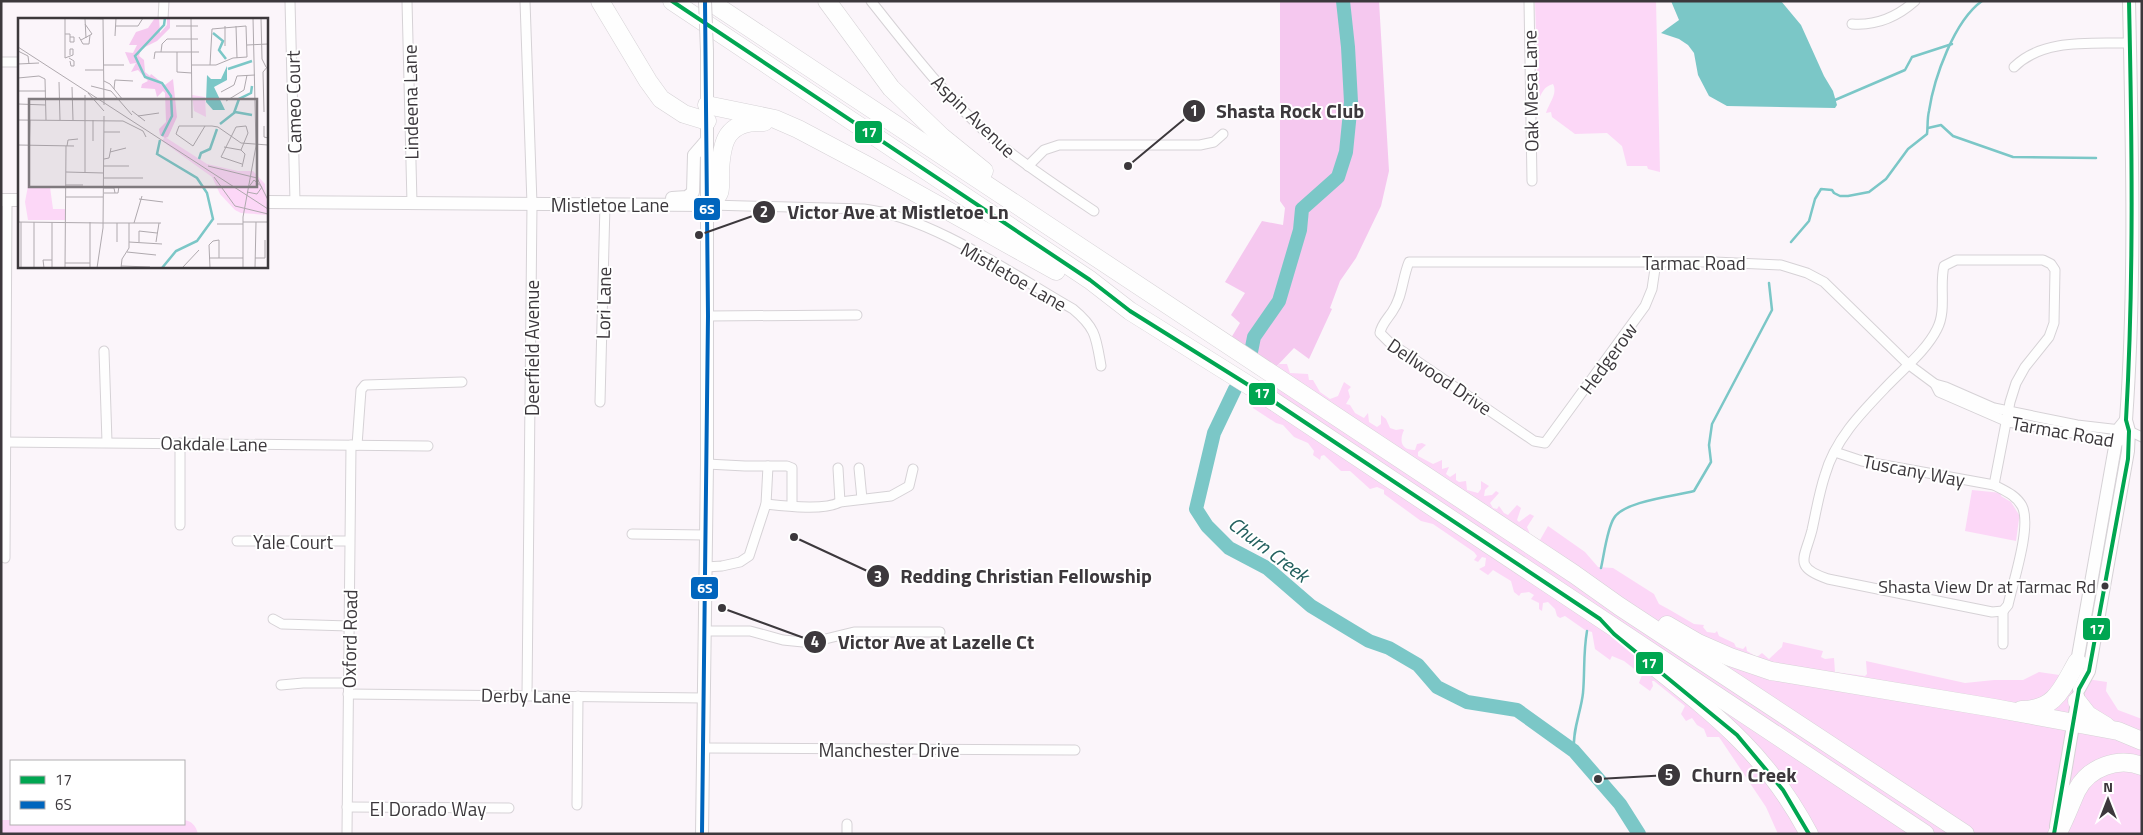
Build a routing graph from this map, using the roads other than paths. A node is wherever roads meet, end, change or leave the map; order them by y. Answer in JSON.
{"nodes":[{"id":1,"x":164,"y":1,"type":"edge"},
{"id":2,"x":290,"y":1,"type":"edge"},
{"id":3,"x":407,"y":1,"type":"edge"},
{"id":4,"x":525,"y":1,"type":"edge"},
{"id":5,"x":600,"y":1,"type":"edge"},
{"id":6,"x":672,"y":1,"type":"edge"},
{"id":7,"x":705,"y":1,"type":"edge"},
{"id":8,"x":709,"y":1,"type":"edge"},
{"id":9,"x":827,"y":1,"type":"edge"},
{"id":10,"x":871,"y":1,"type":"edge"},
{"id":11,"x":1528,"y":1,"type":"edge"},
{"id":12,"x":1915,"y":1,"type":"edge"},
{"id":13,"x":2129,"y":1,"type":"edge"},
{"id":14,"x":163,"y":18,"type":"edge"},
{"id":15,"x":1852,"y":24,"type":"dead end"},
{"id":16,"x":2130,"y":43,"type":"junction"},
{"id":17,"x":1,"y":62,"type":"edge"},
{"id":18,"x":18,"y":62,"type":"edge"},
{"id":19,"x":2014,"y":66,"type":"dead end"},
{"id":20,"x":707,"y":113,"type":"junction"},
{"id":21,"x":798,"y":129,"type":"junction"},
{"id":22,"x":2136,"y":131,"type":"edge"},
{"id":23,"x":1223,"y":134,"type":"dead end"},
{"id":24,"x":707,"y":140,"type":"junction"},
{"id":25,"x":1028,"y":166,"type":"junction"},
{"id":26,"x":1532,"y":181,"type":"dead end"},
{"id":27,"x":9,"y":200,"type":"edge"},
{"id":28,"x":268,"y":202,"type":"edge"},
{"id":29,"x":295,"y":202,"type":"junction"},
{"id":30,"x":412,"y":203,"type":"junction"},
{"id":31,"x":532,"y":204,"type":"junction"},
{"id":32,"x":605,"y":204,"type":"junction"},
{"id":33,"x":708,"y":204,"type":"junction"},
{"id":34,"x":643,"y":205,"type":"junction"},
{"id":35,"x":1094,"y":212,"type":"dead end"},
{"id":36,"x":1039,"y":219,"type":"junction"},
{"id":37,"x":1409,"y":262,"type":"joint"},
{"id":38,"x":1656,"y":262,"type":"junction"},
{"id":39,"x":1130,"y":311,"type":"junction"},
{"id":40,"x":857,"y":315,"type":"dead end"},
{"id":41,"x":708,"y":316,"type":"junction"},
{"id":42,"x":104,"y":351,"type":"dead end"},
{"id":43,"x":1908,"y":364,"type":"junction"},
{"id":44,"x":1101,"y":366,"type":"dead end"},
{"id":45,"x":462,"y":382,"type":"dead end"},
{"id":46,"x":1935,"y":384,"type":"junction"},
{"id":47,"x":600,"y":402,"type":"dead end"},
{"id":48,"x":2009,"y":411,"type":"junction"},
{"id":49,"x":2008,"y":422,"type":"junction"},
{"id":50,"x":2124,"y":433,"type":"junction"},
{"id":51,"x":2142,"y":437,"type":"edge"},
{"id":52,"x":4,"y":441,"type":"edge"},
{"id":53,"x":106,"y":442,"type":"junction"},
{"id":54,"x":180,"y":443,"type":"junction"},
{"id":55,"x":1542,"y":444,"type":"joint"},
{"id":56,"x":354,"y":445,"type":"junction"},
{"id":57,"x":428,"y":446,"type":"dead end"},
{"id":58,"x":1835,"y":452,"type":"junction"},
{"id":59,"x":707,"y":464,"type":"junction"},
{"id":60,"x":768,"y":466,"type":"junction"},
{"id":61,"x":838,"y":468,"type":"dead end"},
{"id":62,"x":859,"y":468,"type":"dead end"},
{"id":63,"x":914,"y":469,"type":"dead end"},
{"id":64,"x":1994,"y":485,"type":"junction"},
{"id":65,"x":862,"y":498,"type":"junction"},
{"id":66,"x":840,"y":502,"type":"junction"},
{"id":67,"x":766,"y":504,"type":"junction"},
{"id":68,"x":792,"y":505,"type":"junction"},
{"id":69,"x":180,"y":525,"type":"dead end"},
{"id":70,"x":632,"y":534,"type":"dead end"},
{"id":71,"x":706,"y":535,"type":"junction"},
{"id":72,"x":237,"y":541,"type":"dead end"},
{"id":73,"x":350,"y":541,"type":"junction"},
{"id":74,"x":5,"y":558,"type":"dead end"},
{"id":75,"x":706,"y":567,"type":"junction"},
{"id":76,"x":1574,"y":574,"type":"junction"},
{"id":77,"x":2003,"y":611,"type":"junction"},
{"id":78,"x":273,"y":619,"type":"dead end"},
{"id":79,"x":1600,"y":619,"type":"junction"},
{"id":80,"x":349,"y":626,"type":"junction"},
{"id":81,"x":705,"y":631,"type":"junction"},
{"id":82,"x":940,"y":632,"type":"dead end"},
{"id":83,"x":2003,"y":644,"type":"dead end"},
{"id":84,"x":2077,"y":662,"type":"junction"},
{"id":85,"x":348,"y":683,"type":"junction"},
{"id":86,"x":281,"y":685,"type":"dead end"},
{"id":87,"x":348,"y":694,"type":"junction"},
{"id":88,"x":527,"y":695,"type":"junction"},
{"id":89,"x":2078,"y":695,"type":"junction"},
{"id":90,"x":578,"y":696,"type":"junction"},
{"id":91,"x":704,"y":698,"type":"junction"},
{"id":92,"x":1994,"y":708,"type":"junction"},
{"id":93,"x":2073,"y":724,"type":"junction"},
{"id":94,"x":2118,"y":731,"type":"junction"},
{"id":95,"x":2142,"y":741,"type":"edge"},
{"id":96,"x":704,"y":748,"type":"junction"},
{"id":97,"x":1075,"y":750,"type":"dead end"},
{"id":98,"x":2142,"y":766,"type":"edge"},
{"id":99,"x":577,"y":805,"type":"dead end"},
{"id":100,"x":347,"y":807,"type":"junction"},
{"id":101,"x":508,"y":808,"type":"dead end"},
{"id":102,"x":847,"y":824,"type":"dead end"},
{"id":103,"x":347,"y":834,"type":"edge"},
{"id":104,"x":702,"y":834,"type":"edge"},
{"id":105,"x":847,"y":834,"type":"edge"},
{"id":106,"x":1809,"y":834,"type":"edge"},
{"id":107,"x":1925,"y":834,"type":"edge"},
{"id":108,"x":1965,"y":834,"type":"edge"},
{"id":109,"x":2056,"y":834,"type":"edge"}],
"edges":[{"from":1,"to":14,"type":"street"},
{"from":2,"to":29,"type":"street","name":"Cameo Court"},
{"from":3,"to":30,"type":"street","name":"Lindeena Lane"},
{"from":4,"to":31,"type":"street","name":"Deerfield Avenue"},
{"from":5,"to":20,"type":"highway"},
{"from":6,"to":39,"type":"highway"},
{"from":7,"to":20,"type":"main road","bridge":true},
{"from":8,"to":36,"type":"highway"},
{"from":9,"to":36,"type":"highway"},
{"from":10,"to":25,"type":"street","name":"Aspin Avenue"},
{"from":11,"to":26,"type":"street","name":"Oak Mesa Lane"},
{"from":12,"to":15,"type":"street"},
{"from":13,"to":16,"type":"main road"},
{"from":16,"to":19,"type":"street"},
{"from":16,"to":22,"type":"main road"},
{"from":17,"to":18,"type":"street"},
{"from":20,"to":21,"type":"highway"},
{"from":20,"to":24,"type":"main road"},
{"from":21,"to":33,"type":"highway"},
{"from":21,"to":39,"type":"highway"},
{"from":22,"to":50,"type":"main road"},
{"from":23,"to":25,"type":"street"},
{"from":24,"to":33,"type":"main road"},
{"from":24,"to":34,"type":"main road"},
{"from":25,"to":35,"type":"street","name":"Aspin Avenue"},
{"from":27,"to":52,"type":"street"},
{"from":28,"to":29,"type":"main road","name":"Mistletoe Lane"},
{"from":29,"to":30,"type":"main road","name":"Mistletoe Lane"},
{"from":30,"to":31,"type":"main road","name":"Mistletoe Lane"},
{"from":31,"to":32,"type":"main road","name":"Mistletoe Lane"},
{"from":31,"to":88,"type":"street","name":"Deerfield Avenue"},
{"from":32,"to":34,"type":"main road","name":"Mistletoe Lane"},
{"from":32,"to":47,"type":"street","name":"Lori Lane"},
{"from":33,"to":34,"type":"main road","name":"Mistletoe Lane"},
{"from":33,"to":41,"type":"main road"},
{"from":33,"to":44,"type":"street","name":"Mistletoe Lane"},
{"from":36,"to":76,"type":"highway"},
{"from":37,"to":38,"type":"street","name":"Tarmac Road"},
{"from":37,"to":55,"type":"street","name":"Dellwood Drive"},
{"from":38,"to":43,"type":"street","name":"Tarmac Road"},
{"from":38,"to":55,"type":"street","name":"Hedgerow"},
{"from":39,"to":79,"type":"highway"},
{"from":40,"to":41,"type":"street"},
{"from":41,"to":59,"type":"main road"},
{"from":42,"to":53,"type":"street"},
{"from":43,"to":46,"type":"street","name":"Tarmac Road"},
{"from":43,"to":48,"type":"street","name":"Tuscany Way"},
{"from":43,"to":58,"type":"street","name":"Tuscany Way"},
{"from":45,"to":56,"type":"street","name":"Oxford Road"},
{"from":46,"to":48,"type":"street","name":"Tarmac Road"},
{"from":46,"to":49,"type":"street","name":"Tarmac Road"},
{"from":48,"to":49,"type":"street"},
{"from":48,"to":50,"type":"street","name":"Tarmac Road"},
{"from":49,"to":50,"type":"street","name":"Tarmac Road"},
{"from":49,"to":64,"type":"street"},
{"from":50,"to":51,"type":"street","name":"Tarmac Road"},
{"from":50,"to":84,"type":"main road"},
{"from":50,"to":89,"type":"main road"},
{"from":52,"to":53,"type":"street","name":"Oakdale Lane"},
{"from":52,"to":74,"type":"street"},
{"from":53,"to":54,"type":"street","name":"Oakdale Lane"},
{"from":54,"to":56,"type":"street","name":"Oakdale Lane"},
{"from":54,"to":69,"type":"street"},
{"from":56,"to":57,"type":"street","name":"Oakdale Lane"},
{"from":56,"to":73,"type":"street","name":"Oxford Road"},
{"from":58,"to":64,"type":"street","name":"Tuscany Way"},
{"from":58,"to":77,"type":"street","name":"Tuscany Way"},
{"from":59,"to":60,"type":"street"},
{"from":59,"to":71,"type":"main road"},
{"from":60,"to":67,"type":"street"},
{"from":60,"to":68,"type":"street"},
{"from":61,"to":66,"type":"street"},
{"from":62,"to":65,"type":"street"},
{"from":63,"to":65,"type":"street"},
{"from":64,"to":77,"type":"street"},
{"from":65,"to":66,"type":"street"},
{"from":66,"to":68,"type":"street"},
{"from":67,"to":68,"type":"street"},
{"from":67,"to":75,"type":"street"},
{"from":70,"to":71,"type":"street"},
{"from":71,"to":75,"type":"main road"},
{"from":72,"to":73,"type":"street","name":"Yale Court"},
{"from":73,"to":80,"type":"street","name":"Oxford Road"},
{"from":75,"to":81,"type":"main road"},
{"from":76,"to":92,"type":"highway"},
{"from":76,"to":108,"type":"highway"},
{"from":77,"to":83,"type":"street"},
{"from":78,"to":80,"type":"street"},
{"from":79,"to":106,"type":"highway"},
{"from":79,"to":107,"type":"highway"},
{"from":80,"to":85,"type":"street","name":"Oxford Road"},
{"from":81,"to":82,"type":"street"},
{"from":81,"to":91,"type":"main road"},
{"from":84,"to":89,"type":"main road"},
{"from":84,"to":92,"type":"highway"},
{"from":85,"to":86,"type":"street"},
{"from":85,"to":87,"type":"street","name":"Oxford Road"},
{"from":87,"to":88,"type":"street","name":"Derby Lane"},
{"from":87,"to":100,"type":"street","name":"Oxford Road"},
{"from":88,"to":90,"type":"street","name":"Derby Lane"},
{"from":89,"to":93,"type":"main road"},
{"from":89,"to":94,"type":"highway"},
{"from":90,"to":91,"type":"street","name":"Derby Lane"},
{"from":90,"to":99,"type":"street"},
{"from":91,"to":96,"type":"main road"},
{"from":92,"to":93,"type":"highway"},
{"from":93,"to":94,"type":"highway"},
{"from":93,"to":109,"type":"main road"},
{"from":94,"to":95,"type":"highway"},
{"from":96,"to":97,"type":"street","name":"Manchester Drive"},
{"from":96,"to":104,"type":"main road"},
{"from":98,"to":109,"type":"highway"},
{"from":100,"to":101,"type":"street","name":"El Dorado Way"},
{"from":100,"to":103,"type":"street","name":"Oxford Road"},
{"from":102,"to":105,"type":"street"}]}
